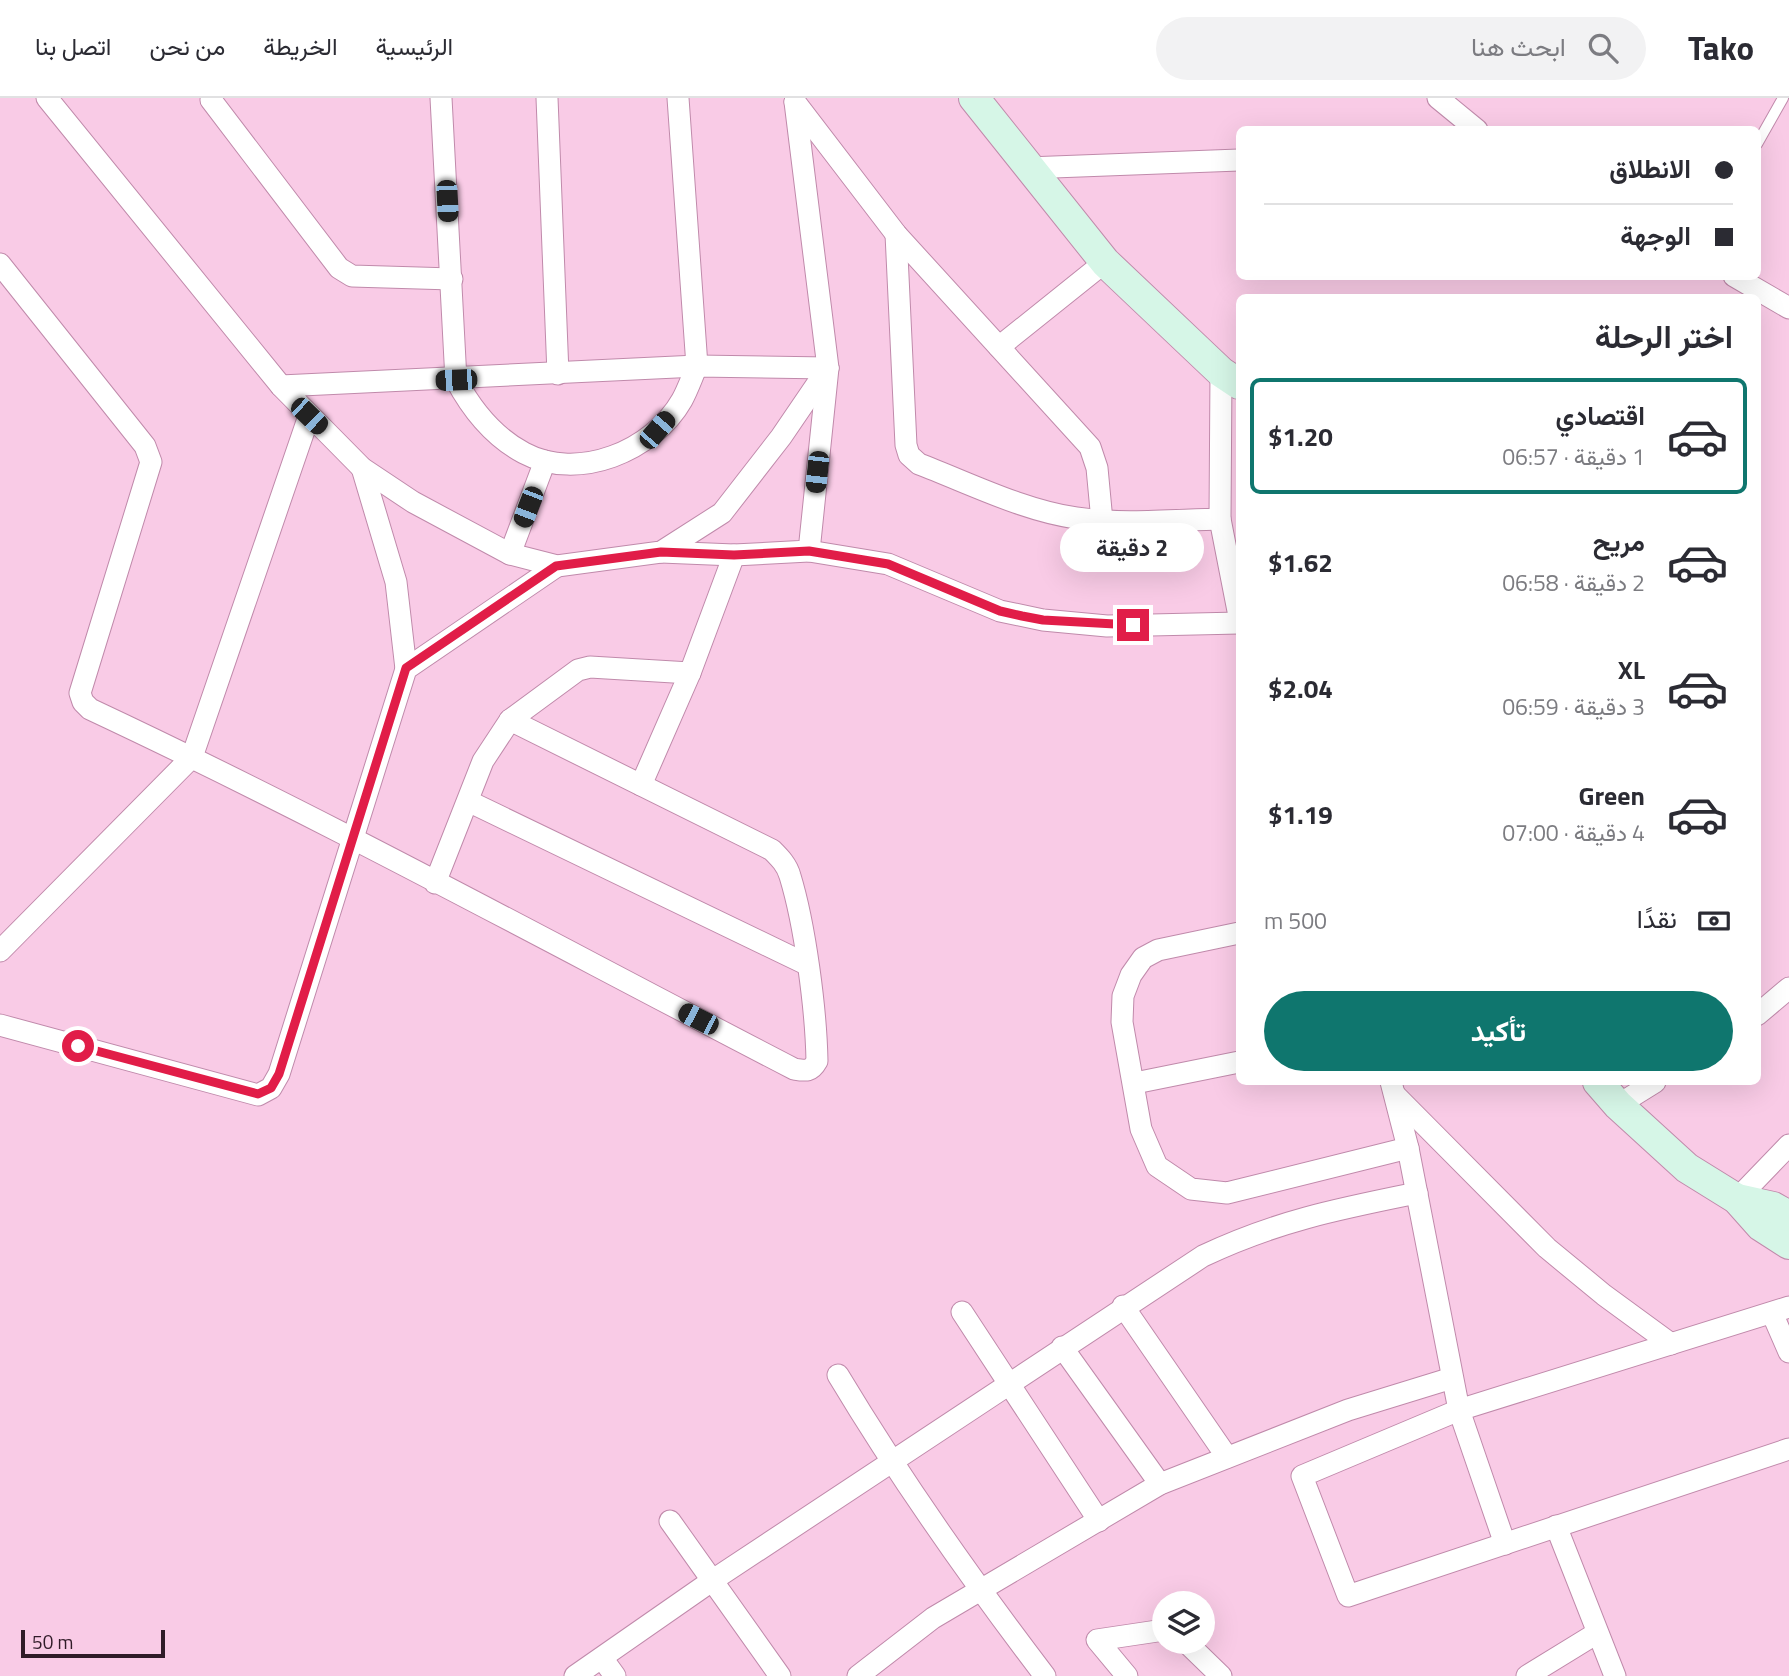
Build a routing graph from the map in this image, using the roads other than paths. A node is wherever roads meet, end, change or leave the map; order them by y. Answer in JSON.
{"nodes":[{"id":1,"x":47,"y":98,"type":"edge"},
{"id":2,"x":441,"y":98,"type":"edge"},
{"id":3,"x":547,"y":98,"type":"edge"},
{"id":4,"x":678,"y":98,"type":"edge"},
{"id":5,"x":974,"y":98,"type":"edge"},
{"id":6,"x":1438,"y":98,"type":"edge"},
{"id":7,"x":1783,"y":98,"type":"edge"},
{"id":8,"x":211,"y":100,"type":"dead end"},
{"id":9,"x":793,"y":100,"type":"edge"},
{"id":10,"x":1472,"y":126,"type":"edge"},
{"id":11,"x":1761,"y":137,"type":"edge"},
{"id":12,"x":1236,"y":160,"type":"edge"},
{"id":13,"x":1027,"y":168,"type":"junction"},
{"id":14,"x":896,"y":233,"type":"junction"},
{"id":15,"x":1105,"y":262,"type":"junction"},
{"id":16,"x":0,"y":264,"type":"edge"},
{"id":17,"x":452,"y":279,"type":"junction"},
{"id":18,"x":1741,"y":280,"type":"edge"},
{"id":19,"x":1788,"y":305,"type":"edge"},
{"id":20,"x":999,"y":347,"type":"junction"},
{"id":21,"x":697,"y":366,"type":"junction"},
{"id":22,"x":828,"y":368,"type":"junction"},
{"id":23,"x":558,"y":374,"type":"junction"},
{"id":24,"x":1230,"y":378,"type":"edge"},
{"id":25,"x":456,"y":380,"type":"junction"},
{"id":26,"x":281,"y":386,"type":"junction"},
{"id":27,"x":309,"y":416,"type":"junction"},
{"id":28,"x":545,"y":461,"type":"junction"},
{"id":29,"x":362,"y":468,"type":"junction"},
{"id":30,"x":1220,"y":519,"type":"junction"},
{"id":31,"x":1102,"y":521,"type":"junction"},
{"id":32,"x":809,"y":551,"type":"junction"},
{"id":33,"x":661,"y":552,"type":"junction"},
{"id":34,"x":510,"y":554,"type":"junction"},
{"id":35,"x":734,"y":555,"type":"junction"},
{"id":36,"x":556,"y":566,"type":"junction"},
{"id":37,"x":1236,"y":601,"type":"edge"},
{"id":38,"x":1236,"y":623,"type":"edge"},
{"id":39,"x":406,"y":668,"type":"junction"},
{"id":40,"x":690,"y":673,"type":"junction"},
{"id":41,"x":510,"y":720,"type":"junction"},
{"id":42,"x":192,"y":757,"type":"junction"},
{"id":43,"x":641,"y":785,"type":"junction"},
{"id":44,"x":468,"y":801,"type":"junction"},
{"id":45,"x":350,"y":839,"type":"junction"},
{"id":46,"x":435,"y":883,"type":"junction"},
{"id":47,"x":1236,"y":934,"type":"edge"},
{"id":48,"x":0,"y":951,"type":"edge"},
{"id":49,"x":806,"y":964,"type":"junction"},
{"id":50,"x":1789,"y":988,"type":"edge"},
{"id":51,"x":1761,"y":1012,"type":"edge"},
{"id":52,"x":0,"y":1025,"type":"edge"},
{"id":53,"x":1236,"y":1063,"type":"edge"},
{"id":54,"x":1135,"y":1083,"type":"junction"},
{"id":55,"x":1601,"y":1085,"type":"edge"},
{"id":56,"x":1650,"y":1085,"type":"edge"},
{"id":57,"x":1392,"y":1087,"type":"edge"},
{"id":58,"x":1618,"y":1105,"type":"junction"},
{"id":59,"x":1789,"y":1145,"type":"edge"},
{"id":60,"x":1408,"y":1148,"type":"junction"},
{"id":61,"x":1416,"y":1193,"type":"junction"},
{"id":62,"x":1737,"y":1199,"type":"junction"},
{"id":63,"x":1789,"y":1216,"type":"edge"},
{"id":64,"x":1789,"y":1244,"type":"edge"},
{"id":65,"x":1123,"y":1306,"type":"junction"},
{"id":66,"x":1781,"y":1310,"type":"edge"},
{"id":67,"x":962,"y":1312,"type":"dead end"},
{"id":68,"x":1671,"y":1345,"type":"junction"},
{"id":69,"x":1062,"y":1347,"type":"junction"},
{"id":70,"x":1789,"y":1352,"type":"edge"},
{"id":71,"x":838,"y":1375,"type":"dead end"},
{"id":72,"x":1452,"y":1378,"type":"junction"},
{"id":73,"x":1007,"y":1383,"type":"junction"},
{"id":74,"x":1459,"y":1410,"type":"junction"},
{"id":75,"x":1789,"y":1449,"type":"edge"},
{"id":76,"x":1227,"y":1457,"type":"junction"},
{"id":77,"x":890,"y":1462,"type":"junction"},
{"id":78,"x":1160,"y":1484,"type":"junction"},
{"id":79,"x":670,"y":1521,"type":"dead end"},
{"id":80,"x":1099,"y":1521,"type":"junction"},
{"id":81,"x":1556,"y":1526,"type":"junction"},
{"id":82,"x":1505,"y":1545,"type":"junction"},
{"id":83,"x":713,"y":1580,"type":"junction"},
{"id":84,"x":980,"y":1591,"type":"junction"},
{"id":85,"x":1152,"y":1632,"type":"edge"},
{"id":86,"x":1597,"y":1633,"type":"junction"},
{"id":87,"x":1198,"y":1654,"type":"edge"},
{"id":88,"x":601,"y":1658,"type":"junction"},
{"id":89,"x":575,"y":1676,"type":"edge"},
{"id":90,"x":615,"y":1676,"type":"edge"},
{"id":91,"x":779,"y":1676,"type":"edge"},
{"id":92,"x":858,"y":1676,"type":"edge"},
{"id":93,"x":1045,"y":1676,"type":"edge"},
{"id":94,"x":1127,"y":1676,"type":"edge"},
{"id":95,"x":1221,"y":1676,"type":"edge"},
{"id":96,"x":1527,"y":1676,"type":"edge"},
{"id":97,"x":1615,"y":1676,"type":"edge"}],
"edges":[{"from":1,"to":26,"type":"street"},
{"from":2,"to":17,"type":"street"},
{"from":3,"to":23,"type":"street"},
{"from":4,"to":21,"type":"street"},
{"from":5,"to":13,"type":"main road"},
{"from":6,"to":10,"type":"street"},
{"from":7,"to":11,"type":"lane"},
{"from":8,"to":17,"type":"street"},
{"from":9,"to":14,"type":"street"},
{"from":9,"to":22,"type":"street"},
{"from":12,"to":13,"type":"street"},
{"from":13,"to":15,"type":"main road"},
{"from":14,"to":20,"type":"street"},
{"from":14,"to":31,"type":"street"},
{"from":15,"to":20,"type":"street"},
{"from":15,"to":24,"type":"main road"},
{"from":16,"to":42,"type":"street"},
{"from":17,"to":25,"type":"street"},
{"from":18,"to":19,"type":"street"},
{"from":20,"to":31,"type":"street"},
{"from":21,"to":22,"type":"street"},
{"from":21,"to":23,"type":"street"},
{"from":21,"to":28,"type":"street"},
{"from":22,"to":32,"type":"street"},
{"from":22,"to":33,"type":"street"},
{"from":23,"to":25,"type":"street"},
{"from":24,"to":30,"type":"street"},
{"from":25,"to":26,"type":"street"},
{"from":25,"to":28,"type":"street"},
{"from":26,"to":27,"type":"street"},
{"from":27,"to":29,"type":"street"},
{"from":27,"to":42,"type":"street"},
{"from":28,"to":34,"type":"street"},
{"from":29,"to":34,"type":"street"},
{"from":29,"to":39,"type":"street"},
{"from":30,"to":31,"type":"street"},
{"from":30,"to":37,"type":"street"},
{"from":32,"to":35,"type":"street"},
{"from":32,"to":38,"type":"street"},
{"from":33,"to":35,"type":"street"},
{"from":33,"to":36,"type":"street"},
{"from":34,"to":36,"type":"street"},
{"from":35,"to":40,"type":"street"},
{"from":36,"to":39,"type":"street"},
{"from":39,"to":45,"type":"street"},
{"from":40,"to":41,"type":"street"},
{"from":40,"to":43,"type":"street"},
{"from":41,"to":43,"type":"street"},
{"from":41,"to":44,"type":"street"},
{"from":42,"to":45,"type":"street"},
{"from":42,"to":48,"type":"street"},
{"from":43,"to":49,"type":"street"},
{"from":44,"to":46,"type":"street"},
{"from":44,"to":49,"type":"street"},
{"from":45,"to":46,"type":"street"},
{"from":45,"to":52,"type":"street"},
{"from":46,"to":49,"type":"street"},
{"from":47,"to":54,"type":"street"},
{"from":50,"to":51,"type":"street"},
{"from":53,"to":54,"type":"street"},
{"from":54,"to":60,"type":"street"},
{"from":55,"to":58,"type":"main road"},
{"from":56,"to":58,"type":"street"},
{"from":57,"to":60,"type":"street"},
{"from":57,"to":68,"type":"street"},
{"from":58,"to":62,"type":"main road"},
{"from":59,"to":62,"type":"street"},
{"from":60,"to":61,"type":"street"},
{"from":61,"to":65,"type":"street"},
{"from":61,"to":72,"type":"street"},
{"from":62,"to":63,"type":"main road"},
{"from":62,"to":64,"type":"main road"},
{"from":65,"to":69,"type":"street"},
{"from":65,"to":76,"type":"street"},
{"from":66,"to":68,"type":"street"},
{"from":66,"to":70,"type":"street"},
{"from":67,"to":73,"type":"street"},
{"from":68,"to":74,"type":"street"},
{"from":69,"to":73,"type":"street"},
{"from":69,"to":78,"type":"street"},
{"from":71,"to":77,"type":"street"},
{"from":72,"to":74,"type":"street"},
{"from":72,"to":76,"type":"street"},
{"from":73,"to":77,"type":"street"},
{"from":73,"to":80,"type":"street"},
{"from":74,"to":82,"type":"street"},
{"from":74,"to":82,"type":"street"},
{"from":75,"to":81,"type":"street"},
{"from":76,"to":78,"type":"street"},
{"from":77,"to":83,"type":"street"},
{"from":77,"to":84,"type":"street"},
{"from":78,"to":80,"type":"street"},
{"from":79,"to":83,"type":"street"},
{"from":80,"to":84,"type":"street"},
{"from":81,"to":82,"type":"street"},
{"from":81,"to":86,"type":"street"},
{"from":83,"to":88,"type":"street"},
{"from":83,"to":91,"type":"street"},
{"from":84,"to":92,"type":"street"},
{"from":84,"to":93,"type":"street"},
{"from":85,"to":94,"type":"street"},
{"from":86,"to":96,"type":"street"},
{"from":86,"to":97,"type":"street"},
{"from":87,"to":95,"type":"street"},
{"from":88,"to":89,"type":"street"},
{"from":88,"to":90,"type":"street"}]}
